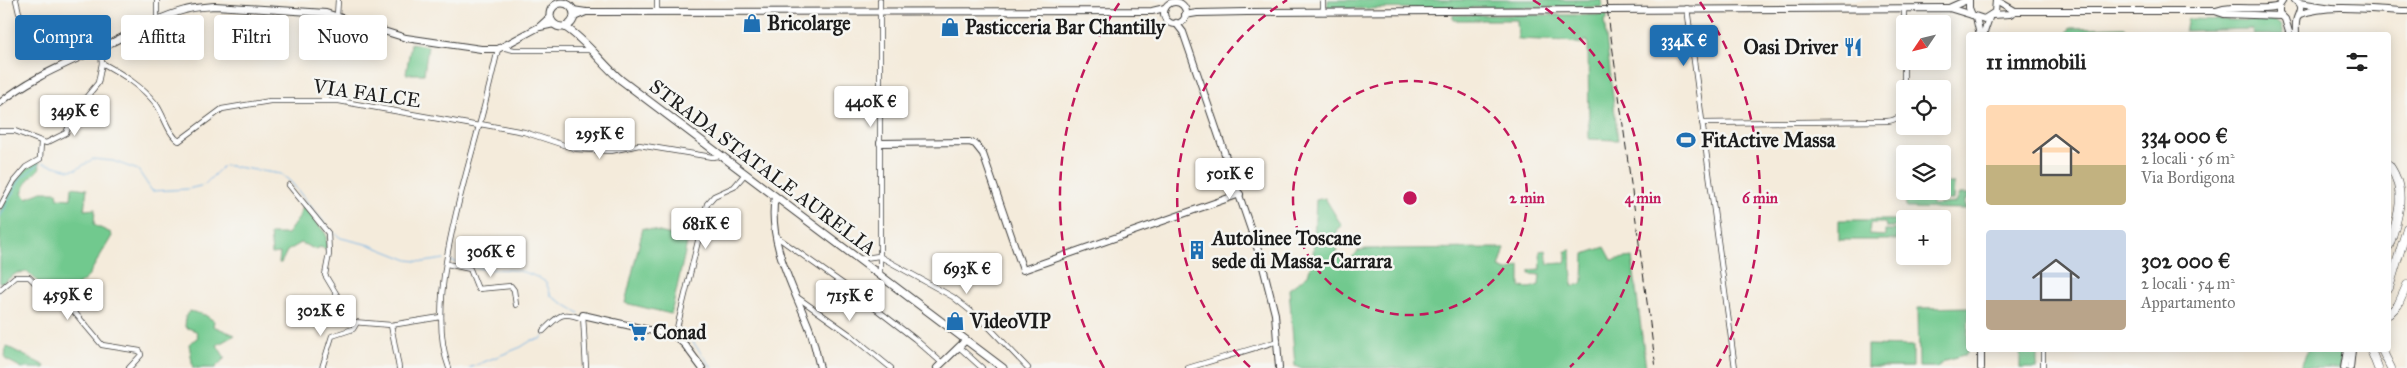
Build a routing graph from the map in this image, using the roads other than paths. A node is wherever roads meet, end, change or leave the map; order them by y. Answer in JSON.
{"nodes":[{"id":1,"x":16,"y":0,"type":"edge"},
{"id":2,"x":157,"y":0,"type":"edge"},
{"id":3,"x":244,"y":0,"type":"edge"},
{"id":4,"x":338,"y":0,"type":"edge"},
{"id":5,"x":550,"y":0,"type":"edge"},
{"id":6,"x":657,"y":0,"type":"edge"},
{"id":7,"x":880,"y":0,"type":"edge"},
{"id":8,"x":1323,"y":0,"type":"edge"},
{"id":9,"x":1968,"y":0,"type":"edge"},
{"id":10,"x":1996,"y":0,"type":"edge"},
{"id":11,"x":559,"y":1,"type":"edge"},
{"id":12,"x":2282,"y":2,"type":"edge"},
{"id":13,"x":2297,"y":2,"type":"edge"},
{"id":14,"x":198,"y":4,"type":"edge"},
{"id":15,"x":1169,"y":5,"type":"edge"},
{"id":16,"x":242,"y":8,"type":"junction"},
{"id":17,"x":552,"y":8,"type":"junction"},
{"id":18,"x":1687,"y":8,"type":"junction"},
{"id":19,"x":1904,"y":8,"type":"junction"},
{"id":20,"x":1949,"y":8,"type":"junction"},
{"id":21,"x":2338,"y":9,"type":"junction"},
{"id":22,"x":2015,"y":11,"type":"junction"},
{"id":23,"x":2215,"y":11,"type":"junction"},
{"id":24,"x":2407,"y":11,"type":"edge"},
{"id":25,"x":657,"y":12,"type":"junction"},
{"id":26,"x":880,"y":12,"type":"junction"},
{"id":27,"x":1323,"y":12,"type":"junction"},
{"id":28,"x":21,"y":15,"type":"edge"},
{"id":29,"x":157,"y":15,"type":"edge"},
{"id":30,"x":172,"y":15,"type":"edge"},
{"id":31,"x":331,"y":15,"type":"edge"},
{"id":32,"x":337,"y":15,"type":"edge"},
{"id":33,"x":573,"y":16,"type":"junction"},
{"id":34,"x":1974,"y":16,"type":"junction"},
{"id":35,"x":2298,"y":16,"type":"junction"},
{"id":36,"x":550,"y":17,"type":"junction"},
{"id":37,"x":1182,"y":17,"type":"junction"},
{"id":38,"x":1990,"y":17,"type":"junction"},
{"id":39,"x":2283,"y":18,"type":"junction"},
{"id":40,"x":554,"y":24,"type":"junction"},
{"id":41,"x":539,"y":27,"type":"junction"},
{"id":42,"x":565,"y":27,"type":"junction"},
{"id":43,"x":387,"y":32,"type":"edge"},
{"id":44,"x":1981,"y":32,"type":"edge"},
{"id":45,"x":1983,"y":32,"type":"edge"},
{"id":46,"x":2289,"y":32,"type":"edge"},
{"id":47,"x":2296,"y":32,"type":"edge"},
{"id":48,"x":581,"y":39,"type":"junction"},
{"id":49,"x":500,"y":48,"type":"junction"},
{"id":50,"x":590,"y":50,"type":"junction"},
{"id":51,"x":76,"y":60,"type":"edge"},
{"id":52,"x":102,"y":60,"type":"edge"},
{"id":53,"x":102,"y":63,"type":"junction"},
{"id":54,"x":0,"y":102,"type":"edge"},
{"id":55,"x":1702,"y":123,"type":"junction"},
{"id":56,"x":480,"y":125,"type":"junction"},
{"id":57,"x":0,"y":131,"type":"edge"},
{"id":58,"x":40,"y":142,"type":"junction"},
{"id":59,"x":880,"y":143,"type":"junction"},
{"id":60,"x":720,"y":156,"type":"junction"},
{"id":61,"x":2391,"y":167,"type":"edge"},
{"id":62,"x":745,"y":174,"type":"junction"},
{"id":63,"x":289,"y":185,"type":"dead end"},
{"id":64,"x":1240,"y":194,"type":"junction"},
{"id":65,"x":775,"y":196,"type":"junction"},
{"id":66,"x":2406,"y":198,"type":"edge"},
{"id":67,"x":0,"y":207,"type":"edge"},
{"id":68,"x":2407,"y":228,"type":"edge"},
{"id":69,"x":776,"y":237,"type":"junction"},
{"id":70,"x":2391,"y":240,"type":"edge"},
{"id":71,"x":879,"y":256,"type":"junction"},
{"id":72,"x":858,"y":259,"type":"junction"},
{"id":73,"x":447,"y":264,"type":"junction"},
{"id":74,"x":880,"y":275,"type":"junction"},
{"id":75,"x":2391,"y":281,"type":"edge"},
{"id":76,"x":2407,"y":285,"type":"edge"},
{"id":77,"x":0,"y":290,"type":"edge"},
{"id":78,"x":795,"y":295,"type":"junction"},
{"id":79,"x":516,"y":305,"type":"dead end"},
{"id":80,"x":2391,"y":312,"type":"edge"},
{"id":81,"x":441,"y":317,"type":"junction"},
{"id":82,"x":583,"y":317,"type":"junction"},
{"id":83,"x":356,"y":324,"type":"junction"},
{"id":84,"x":391,"y":325,"type":"junction"},
{"id":85,"x":543,"y":331,"type":"dead end"},
{"id":86,"x":675,"y":336,"type":"junction"},
{"id":87,"x":966,"y":340,"type":"junction"},
{"id":88,"x":1278,"y":340,"type":"junction"},
{"id":89,"x":959,"y":346,"type":"junction"},
{"id":90,"x":1981,"y":352,"type":"edge"},
{"id":91,"x":2043,"y":352,"type":"edge"},
{"id":92,"x":2346,"y":352,"type":"edge"},
{"id":93,"x":2352,"y":352,"type":"edge"},
{"id":94,"x":2383,"y":352,"type":"edge"},
{"id":95,"x":2374,"y":364,"type":"edge"},
{"id":96,"x":940,"y":366,"type":"edge"},
{"id":97,"x":321,"y":367,"type":"edge"},
{"id":98,"x":129,"y":368,"type":"edge"},
{"id":99,"x":399,"y":368,"type":"edge"},
{"id":100,"x":448,"y":368,"type":"edge"},
{"id":101,"x":586,"y":368,"type":"edge"},
{"id":102,"x":702,"y":368,"type":"edge"},
{"id":103,"x":820,"y":368,"type":"edge"},
{"id":104,"x":892,"y":368,"type":"edge"},
{"id":105,"x":982,"y":368,"type":"edge"},
{"id":106,"x":1003,"y":368,"type":"edge"},
{"id":107,"x":1028,"y":368,"type":"edge"},
{"id":108,"x":1188,"y":368,"type":"edge"},
{"id":109,"x":1279,"y":368,"type":"edge"},
{"id":110,"x":1735,"y":368,"type":"edge"},
{"id":111,"x":1981,"y":368,"type":"edge"},
{"id":112,"x":2043,"y":368,"type":"edge"},
{"id":113,"x":2344,"y":368,"type":"edge"},
{"id":114,"x":2350,"y":368,"type":"edge"},
{"id":115,"x":2378,"y":368,"type":"edge"},
{"id":116,"x":2391,"y":368,"type":"edge"}],
"edges":[{"from":1,"to":28,"type":"street"},
{"from":2,"to":29,"type":"street"},
{"from":3,"to":16,"type":"street"},
{"from":4,"to":32,"type":"street"},
{"from":5,"to":17,"type":"main road"},
{"from":6,"to":25,"type":"street"},
{"from":7,"to":26,"type":"street"},
{"from":8,"to":27,"type":"street"},
{"from":9,"to":20,"type":"main road"},
{"from":9,"to":34,"type":"main road"},
{"from":10,"to":22,"type":"main road"},
{"from":10,"to":38,"type":"main road"},
{"from":11,"to":17,"type":"main road"},
{"from":11,"to":33,"type":"main road"},
{"from":12,"to":23,"type":"main road"},
{"from":12,"to":39,"type":"main road"},
{"from":13,"to":21,"type":"main road"},
{"from":13,"to":35,"type":"main road"},
{"from":14,"to":16,"type":"main road"},
{"from":14,"to":30,"type":"main road"},
{"from":15,"to":26,"type":"main road"},
{"from":15,"to":37,"type":"main road"},
{"from":15,"to":37,"type":"main road"},
{"from":16,"to":31,"type":"main road"},
{"from":17,"to":36,"type":"main road"},
{"from":18,"to":19,"type":"main road"},
{"from":18,"to":27,"type":"main road"},
{"from":18,"to":55,"type":"street"},
{"from":19,"to":20,"type":"main road"},
{"from":19,"to":55,"type":"street"},
{"from":20,"to":34,"type":"main road"},
{"from":21,"to":24,"type":"main road"},
{"from":21,"to":35,"type":"main road"},
{"from":22,"to":23,"type":"main road"},
{"from":22,"to":38,"type":"main road"},
{"from":23,"to":39,"type":"main road"},
{"from":25,"to":26,"type":"main road"},
{"from":25,"to":33,"type":"main road"},
{"from":26,"to":59,"type":"street"},
{"from":27,"to":37,"type":"main road"},
{"from":33,"to":42,"type":"main road"},
{"from":33,"to":48,"type":"main road","name":"STRADA STATALE AURELIA"},
{"from":34,"to":38,"type":"main road"},
{"from":34,"to":44,"type":"main road"},
{"from":35,"to":39,"type":"main road"},
{"from":35,"to":47,"type":"main road"},
{"from":36,"to":40,"type":"main road"},
{"from":36,"to":41,"type":"main road"},
{"from":37,"to":64,"type":"main road"},
{"from":38,"to":45,"type":"main road"},
{"from":39,"to":46,"type":"main road"},
{"from":40,"to":41,"type":"main road"},
{"from":40,"to":42,"type":"main road","name":"STRADA STATALE AURELIA"},
{"from":41,"to":49,"type":"main road"},
{"from":42,"to":48,"type":"main road","name":"STRADA STATALE AURELIA"},
{"from":43,"to":49,"type":"main road"},
{"from":48,"to":50,"type":"main road","name":"STRADA STATALE AURELIA"},
{"from":49,"to":50,"type":"street"},
{"from":49,"to":56,"type":"street"},
{"from":50,"to":60,"type":"main road","name":"STRADA STATALE AURELIA"},
{"from":51,"to":54,"type":"main road"},
{"from":52,"to":53,"type":"street"},
{"from":53,"to":56,"type":"street","name":"VIA FALCE"},
{"from":53,"to":58,"type":"street"},
{"from":55,"to":110,"type":"street"},
{"from":56,"to":60,"type":"street"},
{"from":56,"to":73,"type":"street"},
{"from":57,"to":58,"type":"street"},
{"from":58,"to":67,"type":"street"},
{"from":59,"to":64,"type":"main road"},
{"from":59,"to":71,"type":"street"},
{"from":60,"to":62,"type":"main road","name":"STRADA STATALE AURELIA"},
{"from":61,"to":66,"type":"highway"},
{"from":62,"to":65,"type":"main road","name":"STRADA STATALE AURELIA"},
{"from":62,"to":86,"type":"street"},
{"from":63,"to":83,"type":"street"},
{"from":64,"to":88,"type":"main road"},
{"from":65,"to":69,"type":"main road"},
{"from":65,"to":72,"type":"main road","name":"STRADA STATALE AURELIA"},
{"from":66,"to":70,"type":"highway"},
{"from":68,"to":75,"type":"highway"},
{"from":69,"to":78,"type":"main road"},
{"from":69,"to":96,"type":"street"},
{"from":71,"to":72,"type":"street"},
{"from":71,"to":74,"type":"street"},
{"from":71,"to":107,"type":"street"},
{"from":72,"to":74,"type":"main road","name":"STRADA STATALE AURELIA"},
{"from":73,"to":79,"type":"street"},
{"from":73,"to":81,"type":"street"},
{"from":74,"to":87,"type":"main road","name":"STRADA STATALE AURELIA"},
{"from":76,"to":80,"type":"highway"},
{"from":77,"to":98,"type":"street"},
{"from":78,"to":103,"type":"main road"},
{"from":78,"to":104,"type":"street"},
{"from":81,"to":84,"type":"street"},
{"from":81,"to":100,"type":"street"},
{"from":82,"to":85,"type":"street"},
{"from":82,"to":86,"type":"main road"},
{"from":82,"to":101,"type":"street"},
{"from":83,"to":84,"type":"street"},
{"from":83,"to":97,"type":"street"},
{"from":84,"to":99,"type":"street"},
{"from":86,"to":102,"type":"main road"},
{"from":87,"to":89,"type":"main road"},
{"from":87,"to":106,"type":"main road","name":"STRADA STATALE AURELIA"},
{"from":88,"to":108,"type":"street"},
{"from":88,"to":109,"type":"main road"},
{"from":89,"to":96,"type":"main road"},
{"from":89,"to":105,"type":"street"},
{"from":90,"to":111,"type":"main road"},
{"from":91,"to":112,"type":"street"},
{"from":92,"to":113,"type":"main road"},
{"from":93,"to":114,"type":"main road"},
{"from":94,"to":116,"type":"highway"},
{"from":95,"to":115,"type":"highway"}]}
